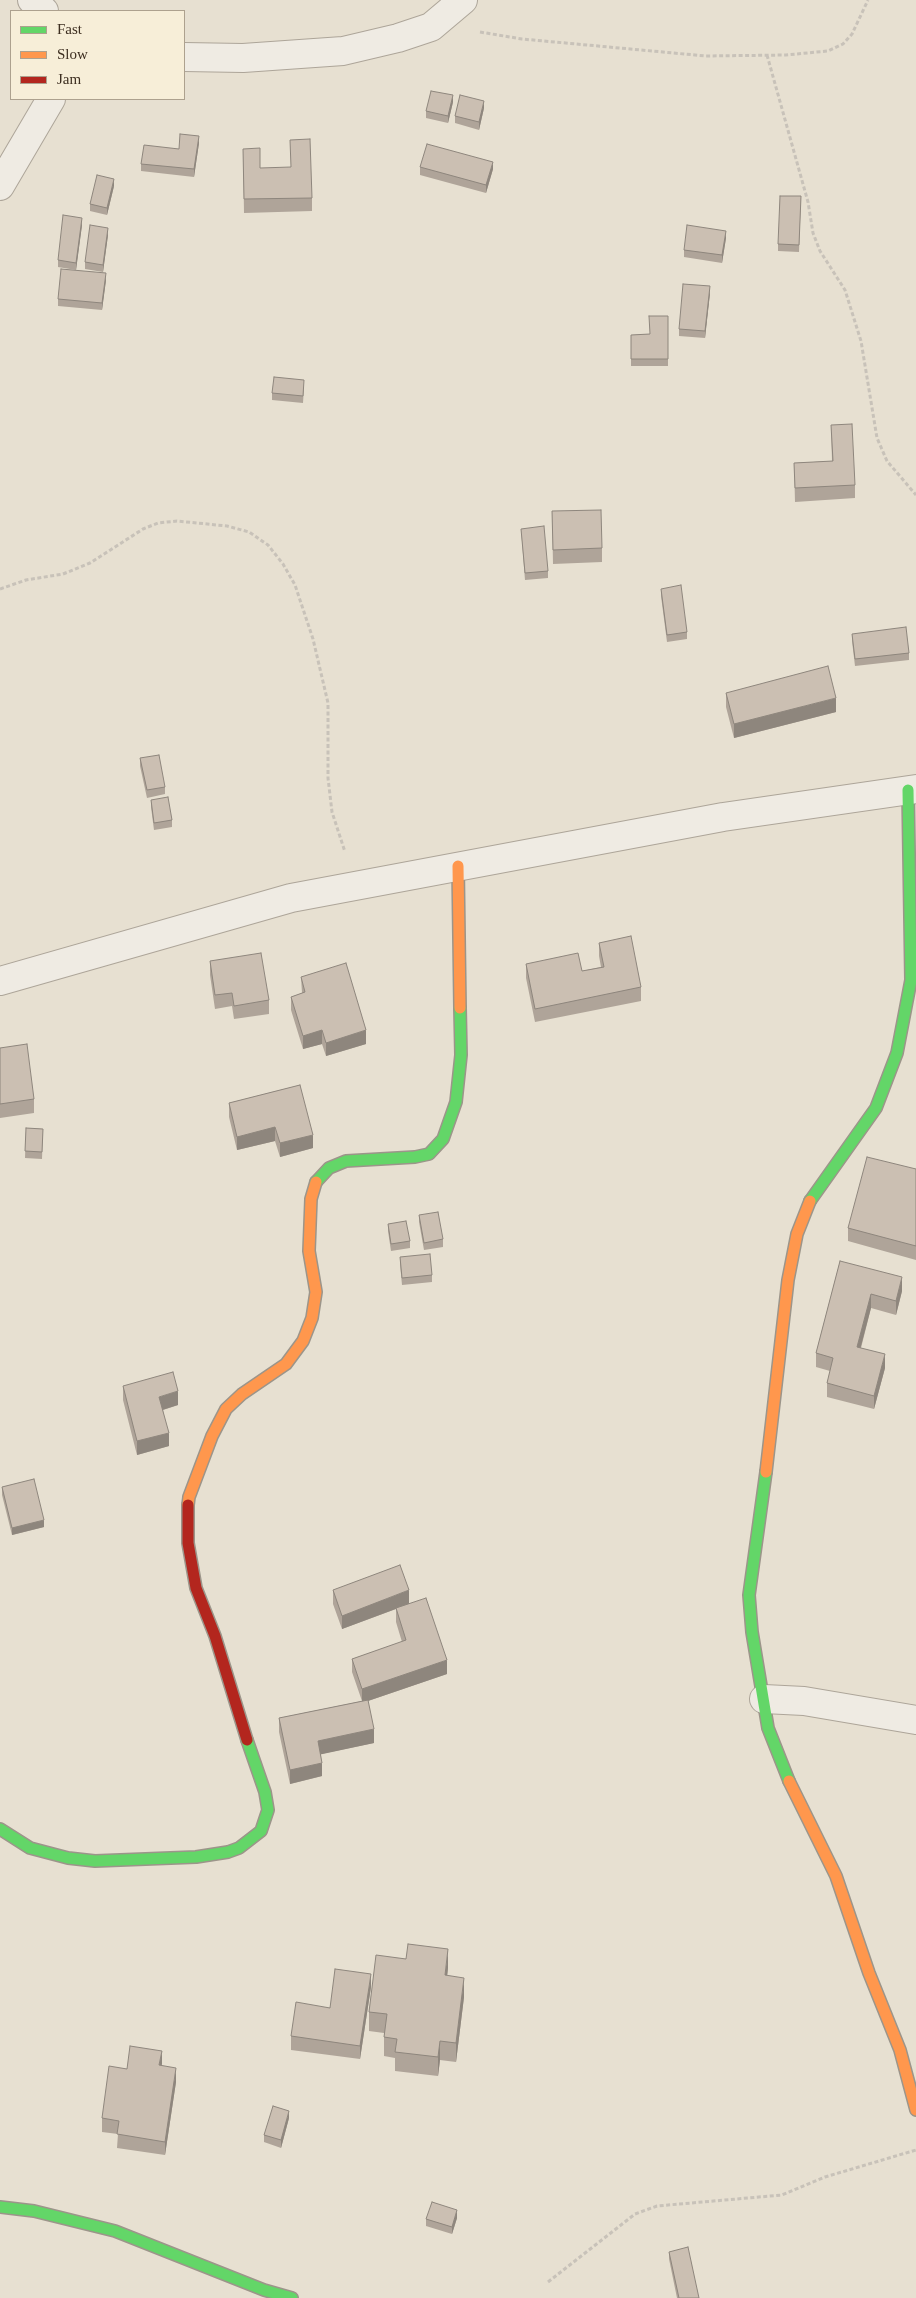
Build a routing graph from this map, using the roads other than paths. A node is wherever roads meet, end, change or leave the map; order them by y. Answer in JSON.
{"nodes":[{"id":1,"x":32,"y":0,"type":"edge"},
{"id":2,"x":463,"y":0,"type":"edge"},
{"id":3,"x":43,"y":10,"type":"edge"},
{"id":4,"x":185,"y":57,"type":"edge"},
{"id":5,"x":50,"y":100,"type":"edge"},
{"id":6,"x":0,"y":186,"type":"edge"},
{"id":7,"x":912,"y":789,"type":"edge"},
{"id":8,"x":458,"y":866,"type":"junction"},
{"id":9,"x":0,"y":982,"type":"edge"},
{"id":10,"x":764,"y":1699,"type":"junction"},
{"id":11,"x":916,"y":1720,"type":"edge"},
{"id":12,"x":0,"y":1829,"type":"edge"},
{"id":13,"x":916,"y":2110,"type":"edge"},
{"id":14,"x":0,"y":2207,"type":"edge"},
{"id":15,"x":292,"y":2298,"type":"edge"}],
"edges":[{"from":1,"to":3,"type":"street"},
{"from":2,"to":4,"type":"street"},
{"from":5,"to":6,"type":"street"},
{"from":7,"to":8,"type":"street"},
{"from":7,"to":10,"type":"street"},
{"from":8,"to":9,"type":"street"},
{"from":8,"to":12,"type":"street"},
{"from":10,"to":11,"type":"street"},
{"from":10,"to":13,"type":"street"},
{"from":14,"to":15,"type":"street"}]}
